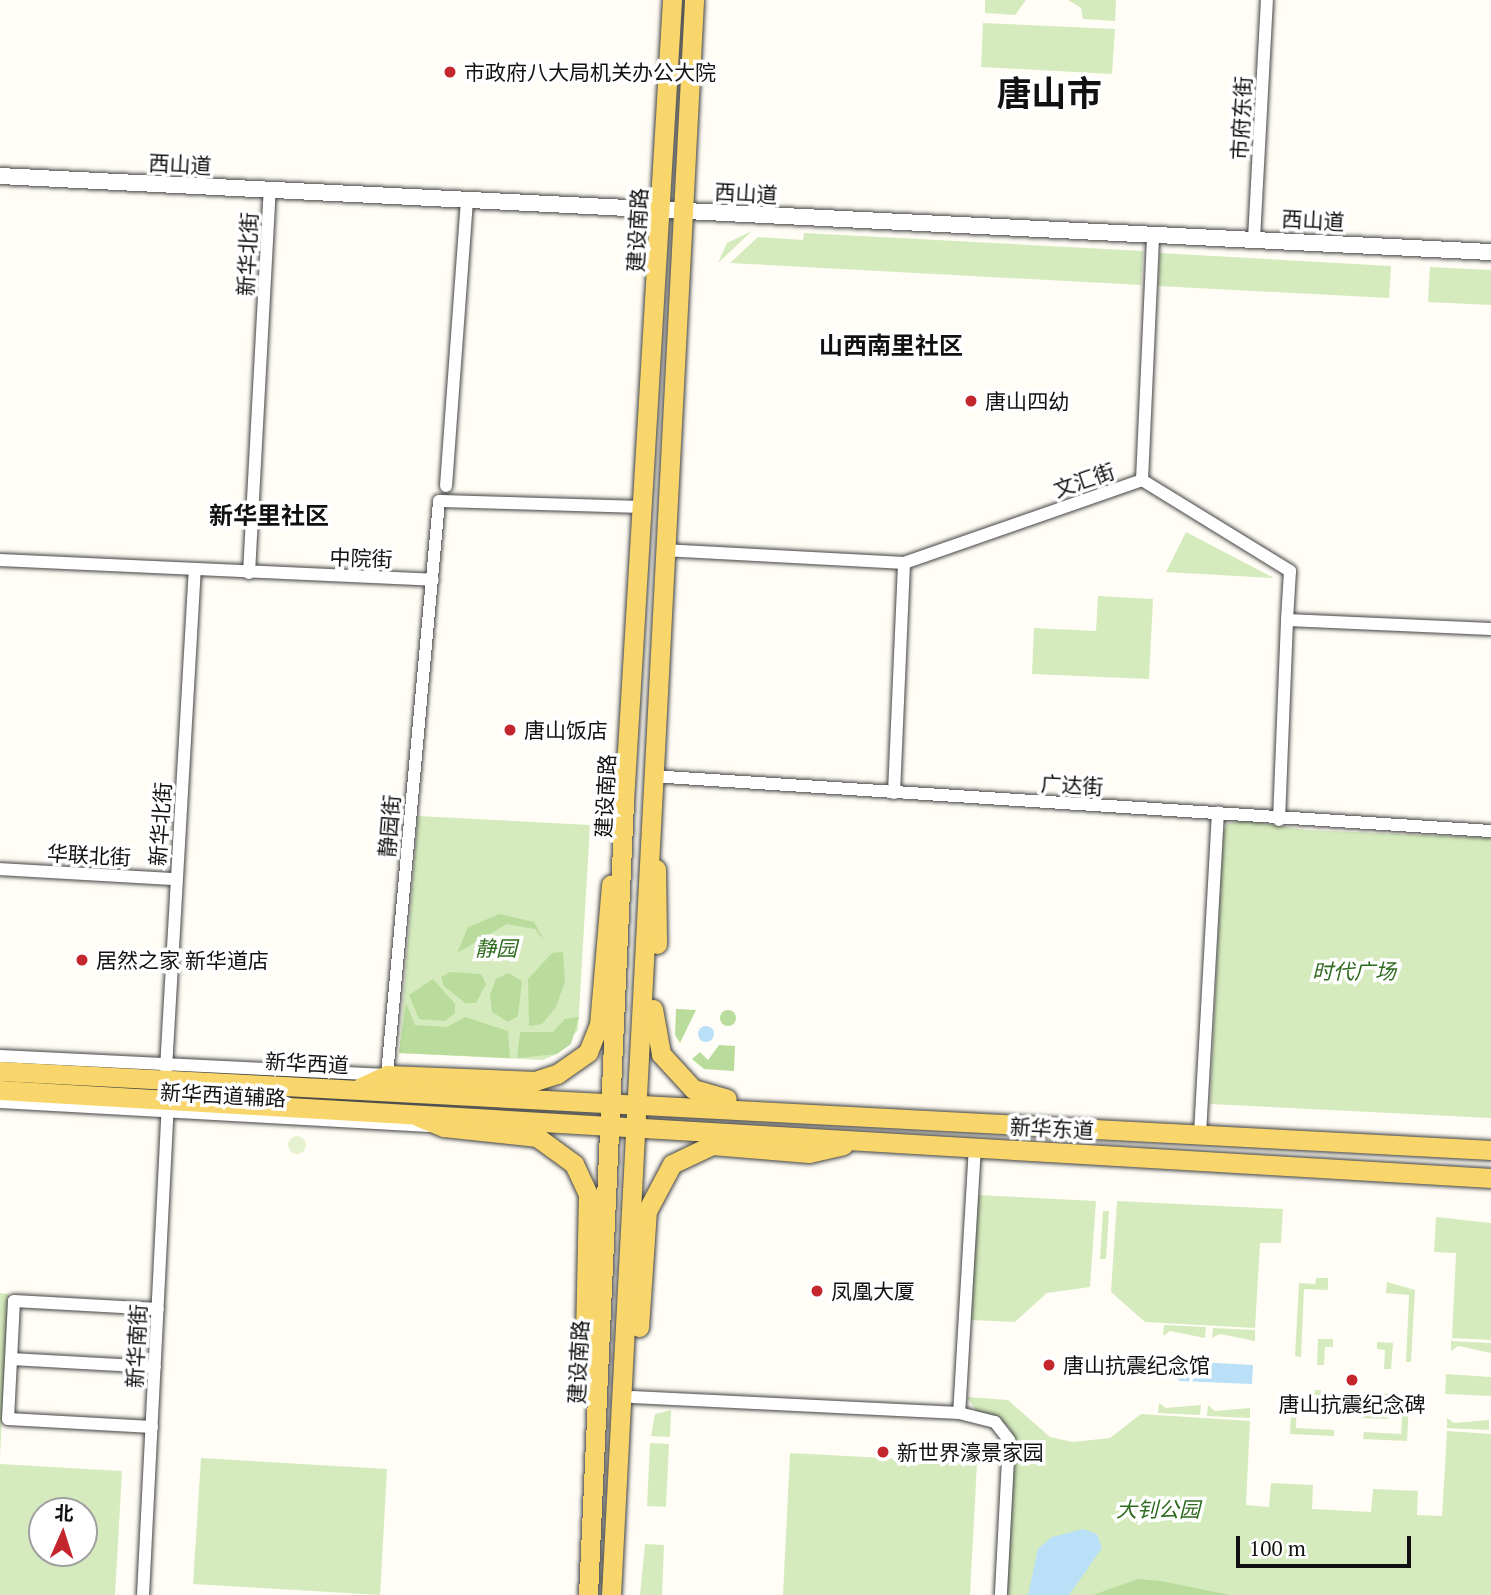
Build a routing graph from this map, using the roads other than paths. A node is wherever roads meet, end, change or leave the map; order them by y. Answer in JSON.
{"nodes":[{"id":1,"x":672,"y":0,"type":"edge"},
{"id":2,"x":694,"y":0,"type":"edge"},
{"id":3,"x":1267,"y":0,"type":"edge"},
{"id":4,"x":0,"y":176,"type":"edge"},
{"id":5,"x":270,"y":190,"type":"junction"},
{"id":6,"x":467,"y":200,"type":"junction"},
{"id":7,"x":661,"y":210,"type":"junction"},
{"id":8,"x":684,"y":211,"type":"junction"},
{"id":9,"x":1153,"y":234,"type":"junction"},
{"id":10,"x":1254,"y":239,"type":"junction"},
{"id":11,"x":1491,"y":252,"type":"edge"},
{"id":12,"x":1142,"y":480,"type":"junction"},
{"id":13,"x":446,"y":486,"type":"dead end"},
{"id":14,"x":645,"y":507,"type":"junction"},
{"id":15,"x":664,"y":550,"type":"junction"},
{"id":16,"x":0,"y":560,"type":"edge"},
{"id":17,"x":904,"y":564,"type":"junction"},
{"id":18,"x":195,"y":570,"type":"junction"},
{"id":19,"x":249,"y":573,"type":"junction"},
{"id":20,"x":433,"y":580,"type":"junction"},
{"id":21,"x":1287,"y":620,"type":"junction"},
{"id":22,"x":1491,"y":629,"type":"edge"},
{"id":23,"x":651,"y":776,"type":"junction"},
{"id":24,"x":894,"y":793,"type":"junction"},
{"id":25,"x":624,"y":801,"type":"junction"},
{"id":26,"x":1218,"y":813,"type":"junction"},
{"id":27,"x":1279,"y":820,"type":"junction"},
{"id":28,"x":1491,"y":831,"type":"edge"},
{"id":29,"x":652,"y":841,"type":"junction"},
{"id":30,"x":0,"y":869,"type":"edge"},
{"id":31,"x":176,"y":878,"type":"junction"},
{"id":32,"x":0,"y":1056,"type":"edge"},
{"id":33,"x":0,"y":1071,"type":"edge"},
{"id":34,"x":387,"y":1075,"type":"junction"},
{"id":35,"x":167,"y":1088,"type":"junction"},
{"id":36,"x":357,"y":1089,"type":"junction"},
{"id":37,"x":0,"y":1090,"type":"edge"},
{"id":38,"x":0,"y":1102,"type":"edge"},
{"id":39,"x":612,"y":1103,"type":"junction"},
{"id":40,"x":637,"y":1105,"type":"junction"},
{"id":41,"x":401,"y":1110,"type":"junction"},
{"id":42,"x":827,"y":1114,"type":"junction"},
{"id":43,"x":611,"y":1124,"type":"junction"},
{"id":44,"x":444,"y":1127,"type":"junction"},
{"id":45,"x":636,"y":1127,"type":"junction"},
{"id":46,"x":1200,"y":1134,"type":"junction"},
{"id":47,"x":863,"y":1140,"type":"junction"},
{"id":48,"x":975,"y":1146,"type":"junction"},
{"id":49,"x":1491,"y":1150,"type":"edge"},
{"id":50,"x":1491,"y":1178,"type":"edge"},
{"id":51,"x":158,"y":1309,"type":"junction"},
{"id":52,"x":11,"y":1359,"type":"junction"},
{"id":53,"x":155,"y":1367,"type":"junction"},
{"id":54,"x":599,"y":1393,"type":"junction"},
{"id":55,"x":632,"y":1397,"type":"junction"},
{"id":56,"x":959,"y":1413,"type":"junction"},
{"id":57,"x":152,"y":1427,"type":"junction"},
{"id":58,"x":620,"y":1430,"type":"junction"},
{"id":59,"x":143,"y":1595,"type":"edge"},
{"id":60,"x":588,"y":1595,"type":"edge"},
{"id":61,"x":611,"y":1595,"type":"edge"},
{"id":62,"x":1001,"y":1595,"type":"edge"}],
"edges":[{"from":1,"to":7,"type":"main road","name":"建设南路"},
{"from":2,"to":8,"type":"main road"},
{"from":3,"to":10,"type":"street","name":"市府东街"},
{"from":4,"to":5,"type":"street","name":"西山道"},
{"from":5,"to":6,"type":"street","name":"西山道"},
{"from":5,"to":19,"type":"street","name":"新华北街"},
{"from":6,"to":7,"type":"street","name":"西山道"},
{"from":6,"to":13,"type":"street"},
{"from":7,"to":8,"type":"street","name":"西山道"},
{"from":7,"to":14,"type":"main road","name":"建设南路"},
{"from":8,"to":9,"type":"street","name":"西山道"},
{"from":8,"to":15,"type":"main road"},
{"from":9,"to":10,"type":"street","name":"西山道"},
{"from":9,"to":12,"type":"street"},
{"from":10,"to":11,"type":"street","name":"西山道"},
{"from":12,"to":17,"type":"street","name":"文汇街"},
{"from":12,"to":21,"type":"street","name":"文汇街"},
{"from":14,"to":20,"type":"street"},
{"from":14,"to":25,"type":"main road","name":"建设南路"},
{"from":15,"to":17,"type":"street","name":"文汇街"},
{"from":15,"to":23,"type":"main road"},
{"from":16,"to":18,"type":"street","name":"中院街"},
{"from":17,"to":24,"type":"street"},
{"from":18,"to":19,"type":"street","name":"中院街"},
{"from":18,"to":31,"type":"street","name":"新华北街"},
{"from":19,"to":20,"type":"street","name":"中院街"},
{"from":20,"to":34,"type":"street","name":"静园街"},
{"from":21,"to":22,"type":"street"},
{"from":21,"to":27,"type":"street"},
{"from":23,"to":24,"type":"street","name":"广达街"},
{"from":23,"to":29,"type":"main road"},
{"from":24,"to":26,"type":"street","name":"广达街"},
{"from":25,"to":34,"type":"main road"},
{"from":25,"to":39,"type":"main road","name":"建设南路"},
{"from":26,"to":27,"type":"street","name":"广达街"},
{"from":26,"to":46,"type":"street"},
{"from":27,"to":28,"type":"street","name":"广达街"},
{"from":29,"to":40,"type":"main road"},
{"from":29,"to":42,"type":"main road"},
{"from":30,"to":31,"type":"street","name":"华联北街"},
{"from":31,"to":35,"type":"street","name":"新华北街"},
{"from":32,"to":35,"type":"street","name":"新华西道辅路"},
{"from":33,"to":35,"type":"main road","name":"新华西道"},
{"from":34,"to":35,"type":"street","name":"新华西道辅路"},
{"from":34,"to":36,"type":"main road"},
{"from":35,"to":36,"type":"main road","name":"新华西道"},
{"from":35,"to":37,"type":"main road","name":"新华西道"},
{"from":35,"to":38,"type":"street","name":"新华西道辅路"},
{"from":35,"to":41,"type":"main road","name":"新华西道"},
{"from":35,"to":44,"type":"street","name":"新华西道辅路"},
{"from":35,"to":51,"type":"street","name":"新华南街"},
{"from":36,"to":39,"type":"main road","name":"新华西道"},
{"from":39,"to":40,"type":"main road","name":"新华东道"},
{"from":39,"to":43,"type":"main road","name":"建设南路"},
{"from":40,"to":42,"type":"main road","name":"新华东道"},
{"from":40,"to":45,"type":"main road"},
{"from":41,"to":43,"type":"main road","name":"新华西道"},
{"from":41,"to":44,"type":"main road"},
{"from":42,"to":46,"type":"main road","name":"新华东道"},
{"from":43,"to":45,"type":"main road","name":"新华东道"},
{"from":43,"to":54,"type":"main road","name":"建设南路"},
{"from":44,"to":54,"type":"main road"},
{"from":45,"to":47,"type":"main road","name":"新华东道"},
{"from":45,"to":58,"type":"main road"},
{"from":46,"to":49,"type":"main road","name":"新华东道"},
{"from":47,"to":48,"type":"main road","name":"新华东道"},
{"from":47,"to":55,"type":"main road"},
{"from":48,"to":50,"type":"main road","name":"新华东道"},
{"from":48,"to":56,"type":"street"},
{"from":51,"to":52,"type":"street"},
{"from":51,"to":53,"type":"street","name":"新华南街"},
{"from":52,"to":53,"type":"street"},
{"from":52,"to":57,"type":"street"},
{"from":53,"to":57,"type":"street","name":"新华南街"},
{"from":54,"to":60,"type":"main road","name":"建设南路"},
{"from":55,"to":56,"type":"street"},
{"from":55,"to":58,"type":"main road"},
{"from":56,"to":62,"type":"street"},
{"from":57,"to":59,"type":"street","name":"新华南街"},
{"from":58,"to":61,"type":"main road"}]}
